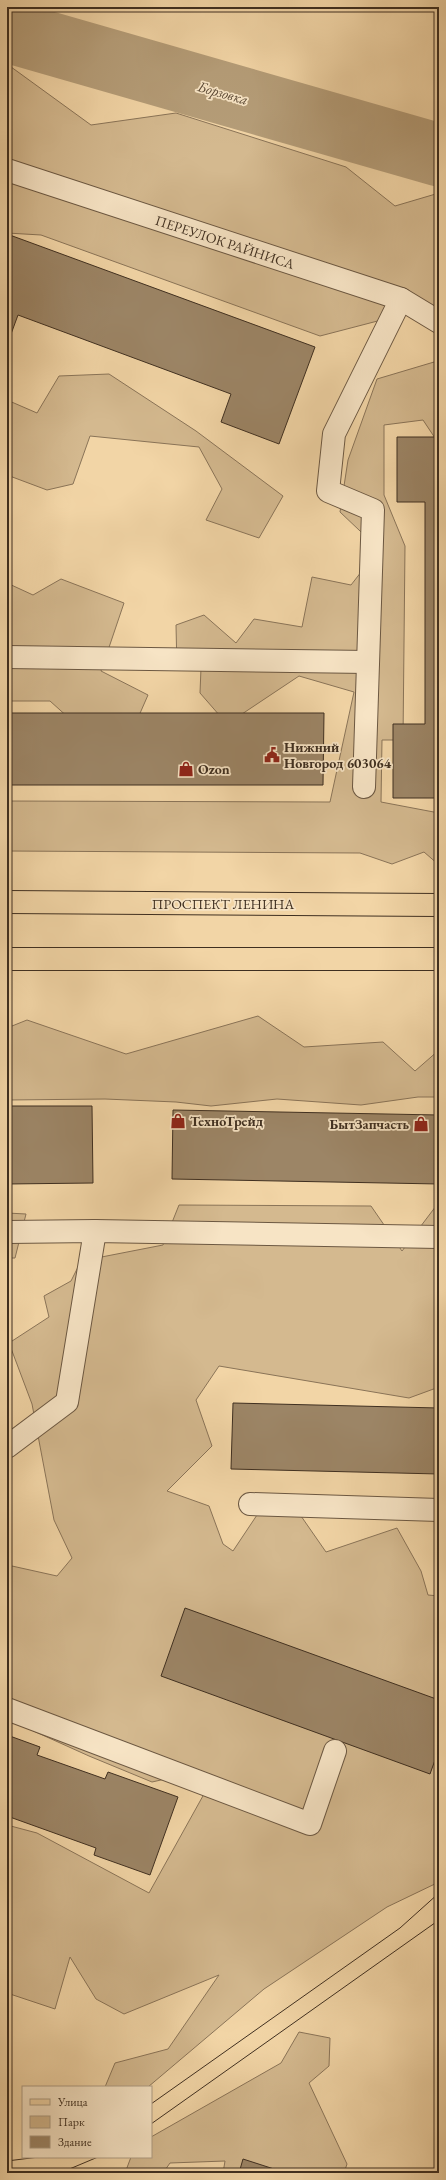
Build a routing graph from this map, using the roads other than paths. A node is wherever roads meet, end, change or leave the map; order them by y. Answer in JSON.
{"nodes":[{"id":1,"x":7,"y":170,"type":"edge"},
{"id":2,"x":401,"y":299,"type":"junction"},
{"id":3,"x":439,"y":322,"type":"edge"},
{"id":4,"x":7,"y":657,"type":"edge"},
{"id":5,"x":368,"y":662,"type":"junction"},
{"id":6,"x":364,"y":787,"type":"dead end"},
{"id":7,"x":7,"y":902,"type":"edge"},
{"id":8,"x":439,"y":905,"type":"edge"},
{"id":9,"x":7,"y":959,"type":"edge"},
{"id":10,"x":439,"y":959,"type":"edge"},
{"id":11,"x":95,"y":1231,"type":"junction"},
{"id":12,"x":7,"y":1232,"type":"edge"},
{"id":13,"x":439,"y":1237,"type":"edge"},
{"id":14,"x":7,"y":1447,"type":"edge"},
{"id":15,"x":250,"y":1504,"type":"dead end"},
{"id":16,"x":439,"y":1510,"type":"edge"},
{"id":17,"x":7,"y":1709,"type":"edge"},
{"id":18,"x":335,"y":1751,"type":"dead end"}],
"edges":[{"from":1,"to":2,"type":"street","name":"ПЕРЕУЛОК РАЙНИСА"},
{"from":2,"to":3,"type":"street","name":"ПЕРЕУЛОК РАЙНИСА"},
{"from":2,"to":5,"type":"street"},
{"from":4,"to":5,"type":"street"},
{"from":5,"to":6,"type":"street"},
{"from":7,"to":8,"type":"main road","name":"ПРОСПЕКТ ЛЕНИНА"},
{"from":9,"to":10,"type":"main road"},
{"from":11,"to":12,"type":"street"},
{"from":11,"to":13,"type":"street"},
{"from":11,"to":14,"type":"street"},
{"from":15,"to":16,"type":"street"},
{"from":17,"to":18,"type":"street"}]}
